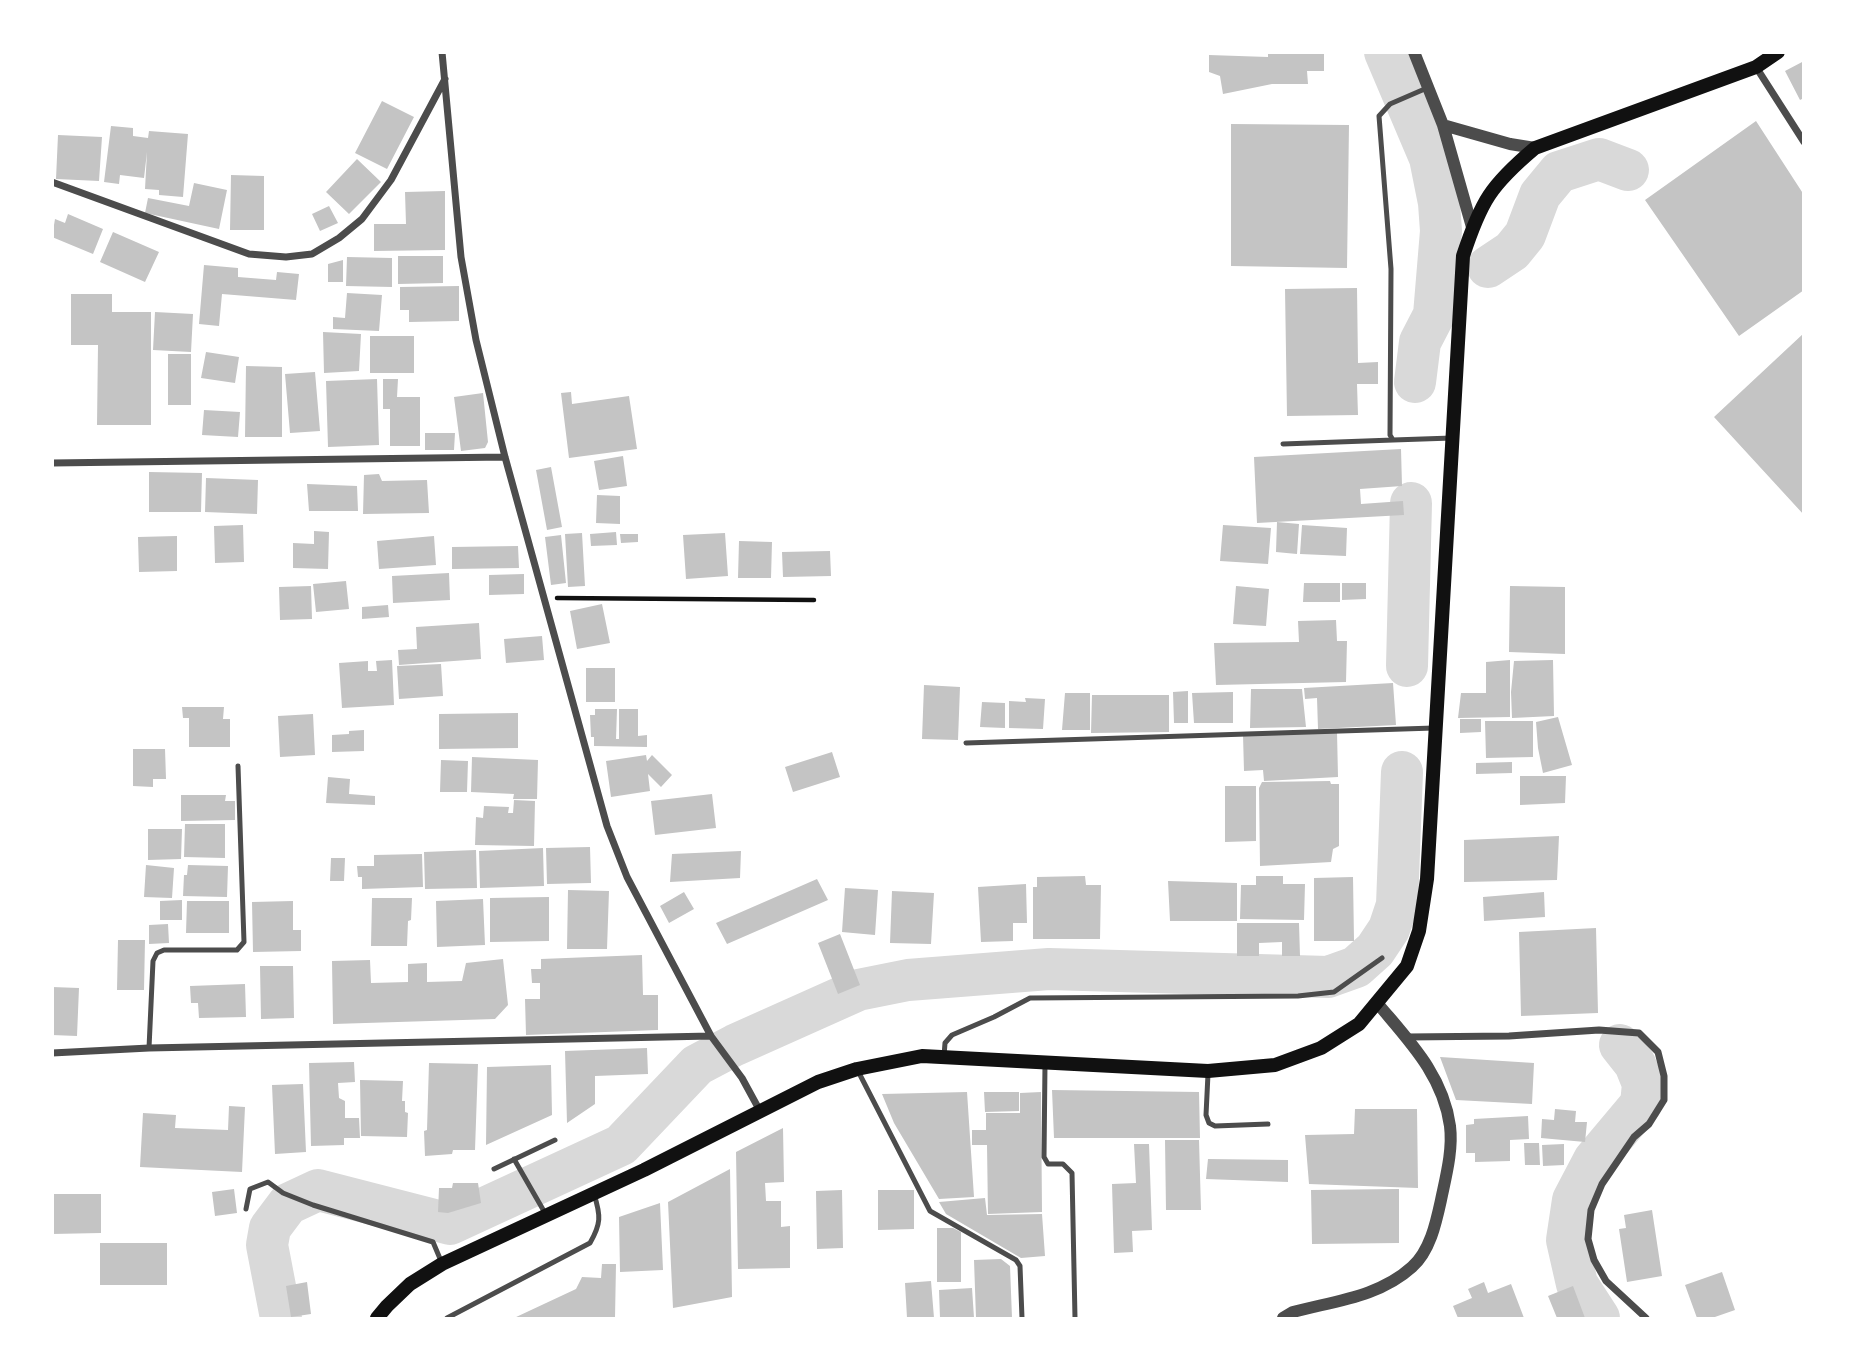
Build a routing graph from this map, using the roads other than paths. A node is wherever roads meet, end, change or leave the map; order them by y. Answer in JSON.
{"nodes":[{"id":1,"x":442,"y":52,"type":"edge"},
{"id":2,"x":1414,"y":52,"type":"edge"},
{"id":3,"x":1778,"y":52,"type":"edge"},
{"id":4,"x":1756,"y":67,"type":"junction"},
{"id":5,"x":445,"y":78,"type":"junction"},
{"id":6,"x":1427,"y":88,"type":"junction"},
{"id":7,"x":1443,"y":125,"type":"junction"},
{"id":8,"x":1804,"y":142,"type":"edge"},
{"id":9,"x":1535,"y":148,"type":"junction"},
{"id":10,"x":52,"y":182,"type":"edge"},
{"id":11,"x":1472,"y":227,"type":"junction"},
{"id":12,"x":1452,"y":438,"type":"junction"},
{"id":13,"x":1393,"y":440,"type":"junction"},
{"id":14,"x":1283,"y":444,"type":"dead end"},
{"id":15,"x":505,"y":457,"type":"junction"},
{"id":16,"x":52,"y":463,"type":"edge"},
{"id":17,"x":1434,"y":728,"type":"junction"},
{"id":18,"x":966,"y":743,"type":"dead end"},
{"id":19,"x":238,"y":766,"type":"dead end"},
{"id":20,"x":1382,"y":958,"type":"dead end"},
{"id":21,"x":1378,"y":1004,"type":"junction"},
{"id":22,"x":711,"y":1036,"type":"junction"},
{"id":23,"x":1406,"y":1037,"type":"junction"},
{"id":24,"x":149,"y":1048,"type":"junction"},
{"id":25,"x":52,"y":1052,"type":"edge"},
{"id":26,"x":944,"y":1057,"type":"junction"},
{"id":27,"x":1045,"y":1061,"type":"junction"},
{"id":28,"x":857,"y":1069,"type":"junction"},
{"id":29,"x":1208,"y":1071,"type":"junction"},
{"id":30,"x":760,"y":1111,"type":"junction"},
{"id":31,"x":1268,"y":1124,"type":"dead end"},
{"id":32,"x":555,"y":1140,"type":"dead end"},
{"id":33,"x":514,"y":1159,"type":"junction"},
{"id":34,"x":494,"y":1169,"type":"dead end"},
{"id":35,"x":594,"y":1194,"type":"junction"},
{"id":36,"x":246,"y":1209,"type":"dead end"},
{"id":37,"x":546,"y":1215,"type":"junction"},
{"id":38,"x":442,"y":1264,"type":"junction"},
{"id":39,"x":377,"y":1318,"type":"edge"},
{"id":40,"x":447,"y":1318,"type":"edge"},
{"id":41,"x":1022,"y":1318,"type":"edge"},
{"id":42,"x":1075,"y":1318,"type":"edge"},
{"id":43,"x":1283,"y":1318,"type":"edge"},
{"id":44,"x":1646,"y":1318,"type":"edge"}],
"edges":[{"from":1,"to":5,"type":"street"},
{"from":2,"to":6,"type":"street"},
{"from":3,"to":4,"type":"main road"},
{"from":4,"to":8,"type":"street"},
{"from":4,"to":9,"type":"main road"},
{"from":5,"to":10,"type":"street"},
{"from":5,"to":15,"type":"street"},
{"from":6,"to":7,"type":"street"},
{"from":6,"to":13,"type":"lane"},
{"from":7,"to":9,"type":"street"},
{"from":7,"to":11,"type":"street"},
{"from":9,"to":11,"type":"main road"},
{"from":11,"to":12,"type":"main road"},
{"from":12,"to":13,"type":"lane"},
{"from":12,"to":17,"type":"main road"},
{"from":13,"to":14,"type":"lane"},
{"from":15,"to":16,"type":"street"},
{"from":15,"to":22,"type":"street"},
{"from":17,"to":18,"type":"lane"},
{"from":17,"to":21,"type":"main road"},
{"from":19,"to":24,"type":"lane"},
{"from":20,"to":26,"type":"lane"},
{"from":21,"to":23,"type":"street"},
{"from":21,"to":29,"type":"main road"},
{"from":22,"to":24,"type":"street"},
{"from":22,"to":30,"type":"street"},
{"from":23,"to":43,"type":"street"},
{"from":23,"to":44,"type":"street"},
{"from":24,"to":25,"type":"street"},
{"from":26,"to":27,"type":"main road"},
{"from":26,"to":28,"type":"main road"},
{"from":27,"to":29,"type":"main road"},
{"from":27,"to":42,"type":"lane"},
{"from":28,"to":30,"type":"main road"},
{"from":28,"to":41,"type":"lane"},
{"from":29,"to":31,"type":"lane"},
{"from":30,"to":35,"type":"main road"},
{"from":32,"to":33,"type":"lane"},
{"from":33,"to":34,"type":"lane"},
{"from":33,"to":37,"type":"lane"},
{"from":35,"to":37,"type":"main road"},
{"from":35,"to":40,"type":"lane"},
{"from":36,"to":38,"type":"lane"},
{"from":37,"to":38,"type":"main road"},
{"from":38,"to":39,"type":"main road"}]}
